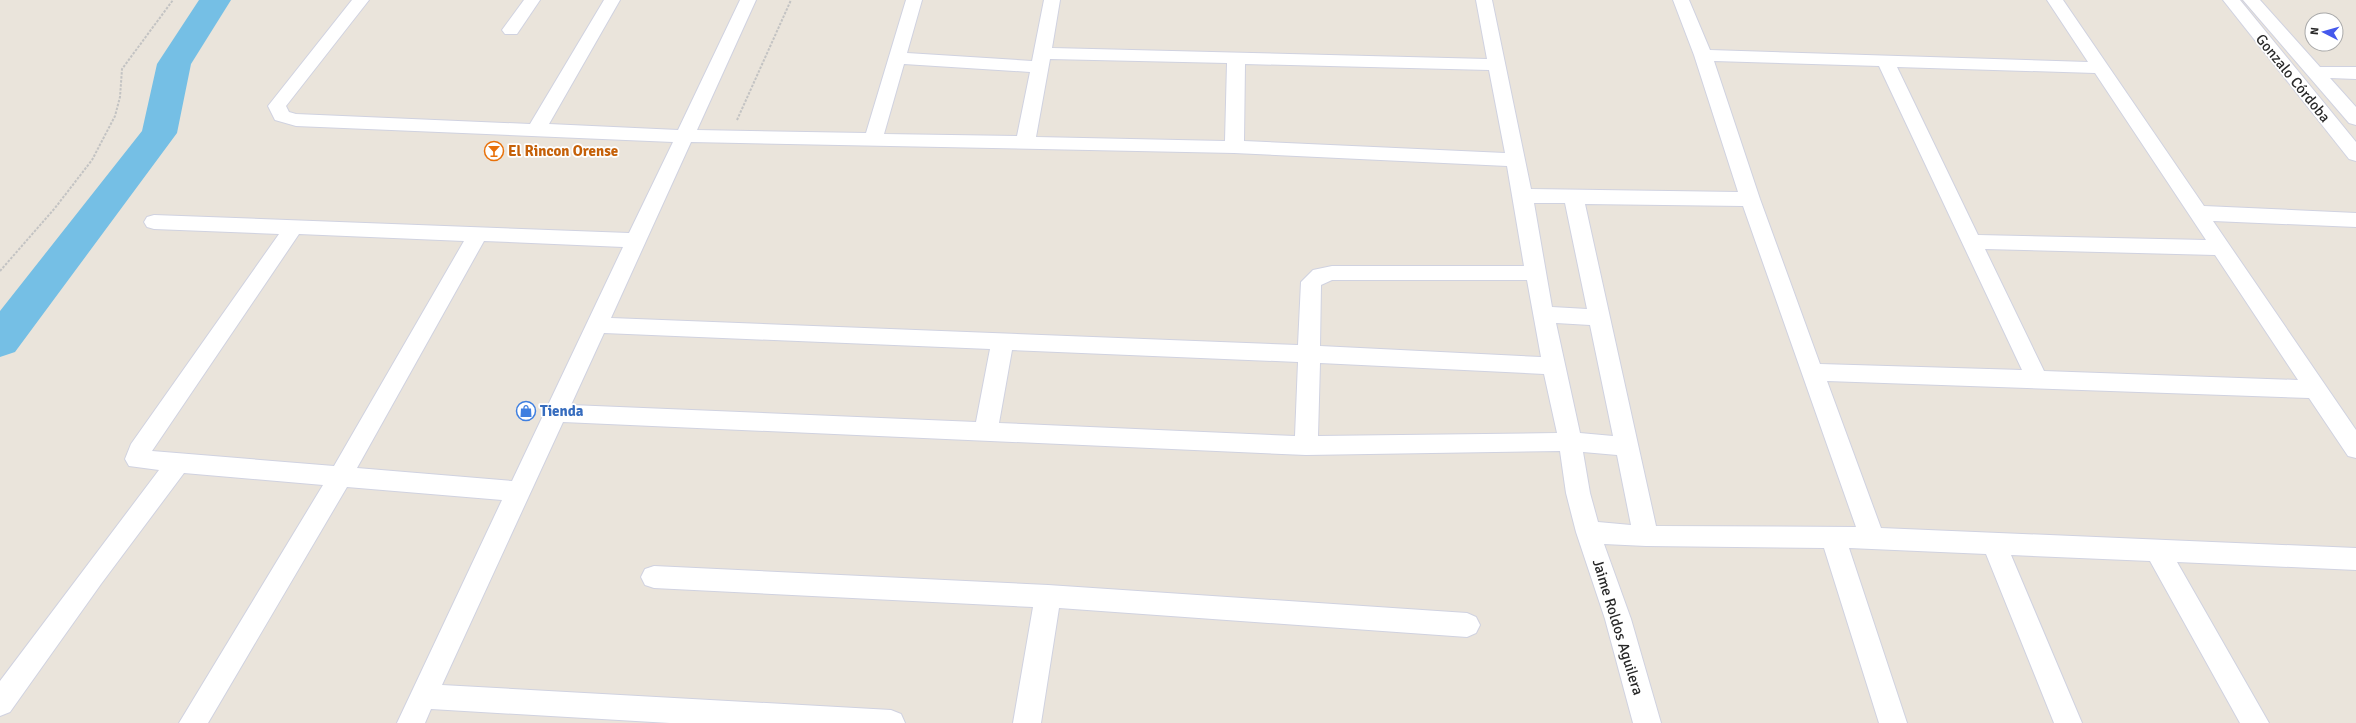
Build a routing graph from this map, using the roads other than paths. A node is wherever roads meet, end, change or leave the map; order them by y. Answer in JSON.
{"nodes":[{"id":1,"x":361,"y":0,"type":"edge"},
{"id":2,"x":532,"y":0,"type":"edge"},
{"id":3,"x":612,"y":0,"type":"edge"},
{"id":4,"x":748,"y":0,"type":"edge"},
{"id":5,"x":914,"y":0,"type":"edge"},
{"id":6,"x":1052,"y":0,"type":"edge"},
{"id":7,"x":1484,"y":0,"type":"edge"},
{"id":8,"x":1681,"y":0,"type":"edge"},
{"id":9,"x":2055,"y":0,"type":"edge"},
{"id":10,"x":2231,"y":0,"type":"edge"},
{"id":11,"x":2251,"y":0,"type":"edge"},
{"id":12,"x":511,"y":30,"type":"dead end"},
{"id":13,"x":1703,"y":55,"type":"junction"},
{"id":14,"x":897,"y":58,"type":"junction"},
{"id":15,"x":1236,"y":58,"type":"junction"},
{"id":16,"x":1041,"y":60,"type":"junction"},
{"id":17,"x":1885,"y":60,"type":"junction"},
{"id":18,"x":1497,"y":66,"type":"junction"},
{"id":19,"x":2100,"y":68,"type":"junction"},
{"id":20,"x":2316,"y":72,"type":"junction"},
{"id":21,"x":2356,"y":73,"type":"edge"},
{"id":22,"x":2356,"y":119,"type":"edge"},
{"id":23,"x":536,"y":130,"type":"junction"},
{"id":24,"x":684,"y":136,"type":"junction"},
{"id":25,"x":873,"y":140,"type":"junction"},
{"id":26,"x":1025,"y":143,"type":"junction"},
{"id":27,"x":1234,"y":147,"type":"junction"},
{"id":28,"x":2356,"y":155,"type":"edge"},
{"id":29,"x":1515,"y":160,"type":"junction"},
{"id":30,"x":1523,"y":196,"type":"junction"},
{"id":31,"x":1574,"y":197,"type":"junction"},
{"id":32,"x":1750,"y":199,"type":"junction"},
{"id":33,"x":2198,"y":213,"type":"junction"},
{"id":34,"x":2356,"y":220,"type":"edge"},
{"id":35,"x":154,"y":222,"type":"dead end"},
{"id":36,"x":294,"y":227,"type":"junction"},
{"id":37,"x":478,"y":234,"type":"junction"},
{"id":38,"x":636,"y":240,"type":"junction"},
{"id":39,"x":1972,"y":242,"type":"junction"},
{"id":40,"x":2221,"y":248,"type":"junction"},
{"id":41,"x":1536,"y":273,"type":"junction"},
{"id":42,"x":1543,"y":315,"type":"junction"},
{"id":43,"x":1599,"y":317,"type":"junction"},
{"id":44,"x":596,"y":325,"type":"junction"},
{"id":45,"x":1002,"y":343,"type":"junction"},
{"id":46,"x":1308,"y":352,"type":"junction"},
{"id":47,"x":1553,"y":366,"type":"junction"},
{"id":48,"x":1814,"y":372,"type":"junction"},
{"id":49,"x":2037,"y":379,"type":"junction"},
{"id":50,"x":2315,"y":389,"type":"junction"},
{"id":51,"x":555,"y":413,"type":"junction"},
{"id":52,"x":986,"y":432,"type":"junction"},
{"id":53,"x":1570,"y":442,"type":"junction"},
{"id":54,"x":1306,"y":446,"type":"junction"},
{"id":55,"x":1627,"y":446,"type":"junction"},
{"id":56,"x":2356,"y":449,"type":"edge"},
{"id":57,"x":178,"y":463,"type":"junction"},
{"id":58,"x":340,"y":476,"type":"junction"},
{"id":59,"x":519,"y":492,"type":"junction"},
{"id":60,"x":1588,"y":532,"type":"junction"},
{"id":61,"x":1646,"y":536,"type":"junction"},
{"id":62,"x":1832,"y":537,"type":"junction"},
{"id":63,"x":1872,"y":538,"type":"junction"},
{"id":64,"x":1994,"y":543,"type":"junction"},
{"id":65,"x":2157,"y":550,"type":"junction"},
{"id":66,"x":2353,"y":564,"type":"edge"},
{"id":67,"x":654,"y":577,"type":"dead end"},
{"id":68,"x":1048,"y":596,"type":"junction"},
{"id":69,"x":1467,"y":625,"type":"dead end"},
{"id":70,"x":423,"y":696,"type":"junction"},
{"id":71,"x":0,"y":703,"type":"edge"},
{"id":72,"x":677,"y":717,"type":"edge"},
{"id":73,"x":193,"y":723,"type":"edge"},
{"id":74,"x":411,"y":723,"type":"edge"},
{"id":75,"x":885,"y":723,"type":"edge"},
{"id":76,"x":891,"y":723,"type":"edge"},
{"id":77,"x":1027,"y":723,"type":"edge"},
{"id":78,"x":1647,"y":723,"type":"edge"},
{"id":79,"x":1893,"y":723,"type":"edge"},
{"id":80,"x":2068,"y":723,"type":"edge"},
{"id":81,"x":2255,"y":723,"type":"edge"}],
"edges":[{"from":1,"to":23,"type":"street"},
{"from":2,"to":12,"type":"street"},
{"from":3,"to":23,"type":"street"},
{"from":4,"to":24,"type":"street"},
{"from":5,"to":14,"type":"street"},
{"from":6,"to":16,"type":"street"},
{"from":7,"to":18,"type":"street","name":"Jaime Roldos Aguilera"},
{"from":8,"to":13,"type":"street"},
{"from":9,"to":19,"type":"street"},
{"from":10,"to":28,"type":"street","name":"Gonzalo Córdoba"},
{"from":11,"to":20,"type":"street","name":"Gonzalo Córdoba"},
{"from":13,"to":17,"type":"street"},
{"from":13,"to":32,"type":"street"},
{"from":14,"to":16,"type":"street"},
{"from":14,"to":25,"type":"street"},
{"from":15,"to":16,"type":"street"},
{"from":15,"to":18,"type":"street"},
{"from":15,"to":27,"type":"street"},
{"from":16,"to":26,"type":"street"},
{"from":17,"to":19,"type":"street"},
{"from":17,"to":39,"type":"street"},
{"from":18,"to":29,"type":"street","name":"Jaime Roldos Aguilera"},
{"from":19,"to":33,"type":"street"},
{"from":20,"to":21,"type":"street"},
{"from":20,"to":22,"type":"street","name":"Gonzalo Córdoba"},
{"from":23,"to":24,"type":"street"},
{"from":24,"to":25,"type":"street"},
{"from":24,"to":38,"type":"street"},
{"from":25,"to":26,"type":"street"},
{"from":26,"to":27,"type":"street"},
{"from":27,"to":29,"type":"street"},
{"from":29,"to":30,"type":"street","name":"Jaime Roldos Aguilera"},
{"from":30,"to":31,"type":"street"},
{"from":30,"to":41,"type":"street","name":"Jaime Roldos Aguilera"},
{"from":31,"to":32,"type":"street"},
{"from":31,"to":43,"type":"street"},
{"from":32,"to":48,"type":"street"},
{"from":33,"to":34,"type":"street"},
{"from":33,"to":40,"type":"street"},
{"from":35,"to":36,"type":"street"},
{"from":36,"to":37,"type":"street"},
{"from":36,"to":57,"type":"street"},
{"from":37,"to":38,"type":"street"},
{"from":37,"to":58,"type":"street"},
{"from":38,"to":44,"type":"street"},
{"from":39,"to":40,"type":"street"},
{"from":39,"to":49,"type":"street"},
{"from":40,"to":50,"type":"street"},
{"from":41,"to":42,"type":"street","name":"Jaime Roldos Aguilera"},
{"from":41,"to":46,"type":"street"},
{"from":42,"to":43,"type":"street"},
{"from":42,"to":47,"type":"street","name":"Jaime Roldos Aguilera"},
{"from":43,"to":55,"type":"street"},
{"from":44,"to":45,"type":"street"},
{"from":44,"to":51,"type":"street"},
{"from":45,"to":46,"type":"street"},
{"from":45,"to":52,"type":"street"},
{"from":46,"to":47,"type":"street"},
{"from":46,"to":54,"type":"street"},
{"from":47,"to":53,"type":"street","name":"Jaime Roldos Aguilera"},
{"from":48,"to":49,"type":"street"},
{"from":48,"to":63,"type":"street"},
{"from":49,"to":50,"type":"street"},
{"from":50,"to":56,"type":"street"},
{"from":51,"to":52,"type":"street"},
{"from":51,"to":59,"type":"street"},
{"from":52,"to":54,"type":"street"},
{"from":53,"to":54,"type":"street"},
{"from":53,"to":55,"type":"street"},
{"from":53,"to":60,"type":"street","name":"Jaime Roldos Aguilera"},
{"from":55,"to":61,"type":"street"},
{"from":57,"to":58,"type":"street"},
{"from":57,"to":71,"type":"street"},
{"from":58,"to":59,"type":"street"},
{"from":58,"to":73,"type":"street"},
{"from":59,"to":70,"type":"street"},
{"from":60,"to":61,"type":"street"},
{"from":60,"to":78,"type":"street","name":"Jaime Roldos Aguilera"},
{"from":61,"to":62,"type":"street"},
{"from":62,"to":63,"type":"street"},
{"from":62,"to":79,"type":"street"},
{"from":63,"to":64,"type":"street"},
{"from":64,"to":65,"type":"street"},
{"from":64,"to":80,"type":"street"},
{"from":65,"to":66,"type":"street"},
{"from":65,"to":81,"type":"street"},
{"from":67,"to":68,"type":"street"},
{"from":68,"to":69,"type":"street"},
{"from":68,"to":77,"type":"street"},
{"from":70,"to":72,"type":"street"},
{"from":70,"to":74,"type":"street"},
{"from":72,"to":75,"type":"street"},
{"from":75,"to":76,"type":"street"}]}
